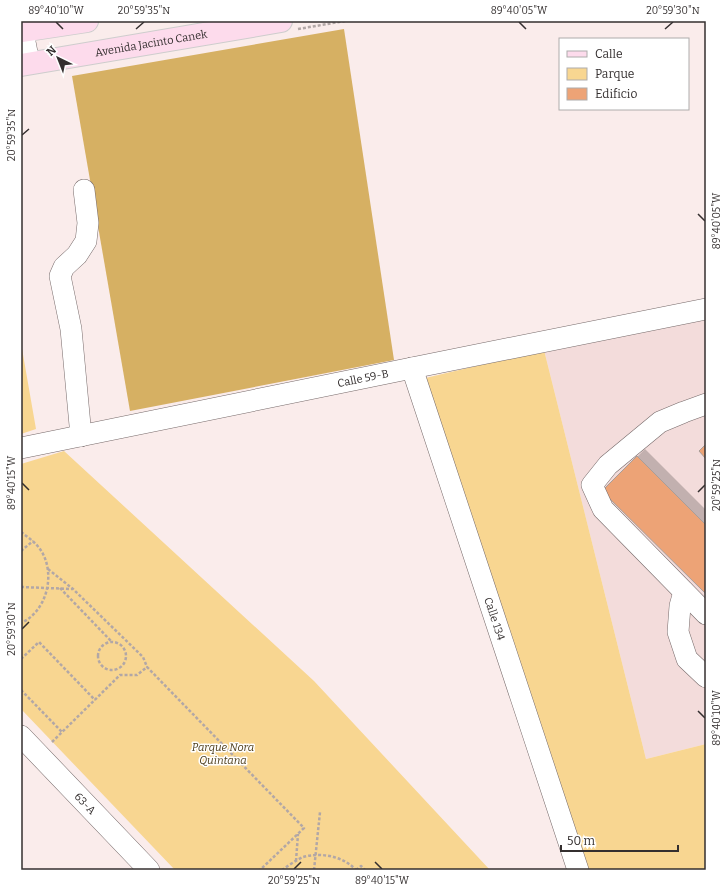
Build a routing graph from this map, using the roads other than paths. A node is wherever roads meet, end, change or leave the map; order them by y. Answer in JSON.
{"nodes":[{"id":1,"x":87,"y":21,"type":"edge"},
{"id":2,"x":281,"y":21,"type":"edge"},
{"id":3,"x":22,"y":27,"type":"edge"},
{"id":4,"x":25,"y":64,"type":"edge"},
{"id":5,"x":84,"y":190,"type":"dead end"},
{"id":6,"x":706,"y":309,"type":"edge"},
{"id":7,"x":412,"y":368,"type":"junction"},
{"id":8,"x":706,"y":404,"type":"edge"},
{"id":9,"x":81,"y":436,"type":"junction"},
{"id":10,"x":21,"y":448,"type":"edge"},
{"id":11,"x":684,"y":592,"type":"junction"},
{"id":12,"x":706,"y":614,"type":"edge"},
{"id":13,"x":706,"y":677,"type":"edge"},
{"id":14,"x":21,"y":736,"type":"edge"},
{"id":15,"x":149,"y":870,"type":"edge"},
{"id":16,"x":578,"y":870,"type":"edge"}],
"edges":[{"from":1,"to":3,"type":"main road"},
{"from":2,"to":4,"type":"main road","name":"Avenida Jacinto Canek"},
{"from":3,"to":4,"type":"street"},
{"from":5,"to":9,"type":"street"},
{"from":6,"to":7,"type":"street","name":"Calle 59-B"},
{"from":7,"to":9,"type":"street","name":"Calle 59-B"},
{"from":7,"to":16,"type":"street","name":"Calle 134"},
{"from":8,"to":11,"type":"street"},
{"from":9,"to":10,"type":"street","name":"Calle 59-B"},
{"from":11,"to":12,"type":"street"},
{"from":11,"to":13,"type":"street"},
{"from":14,"to":15,"type":"street","name":"63-A"}]}
